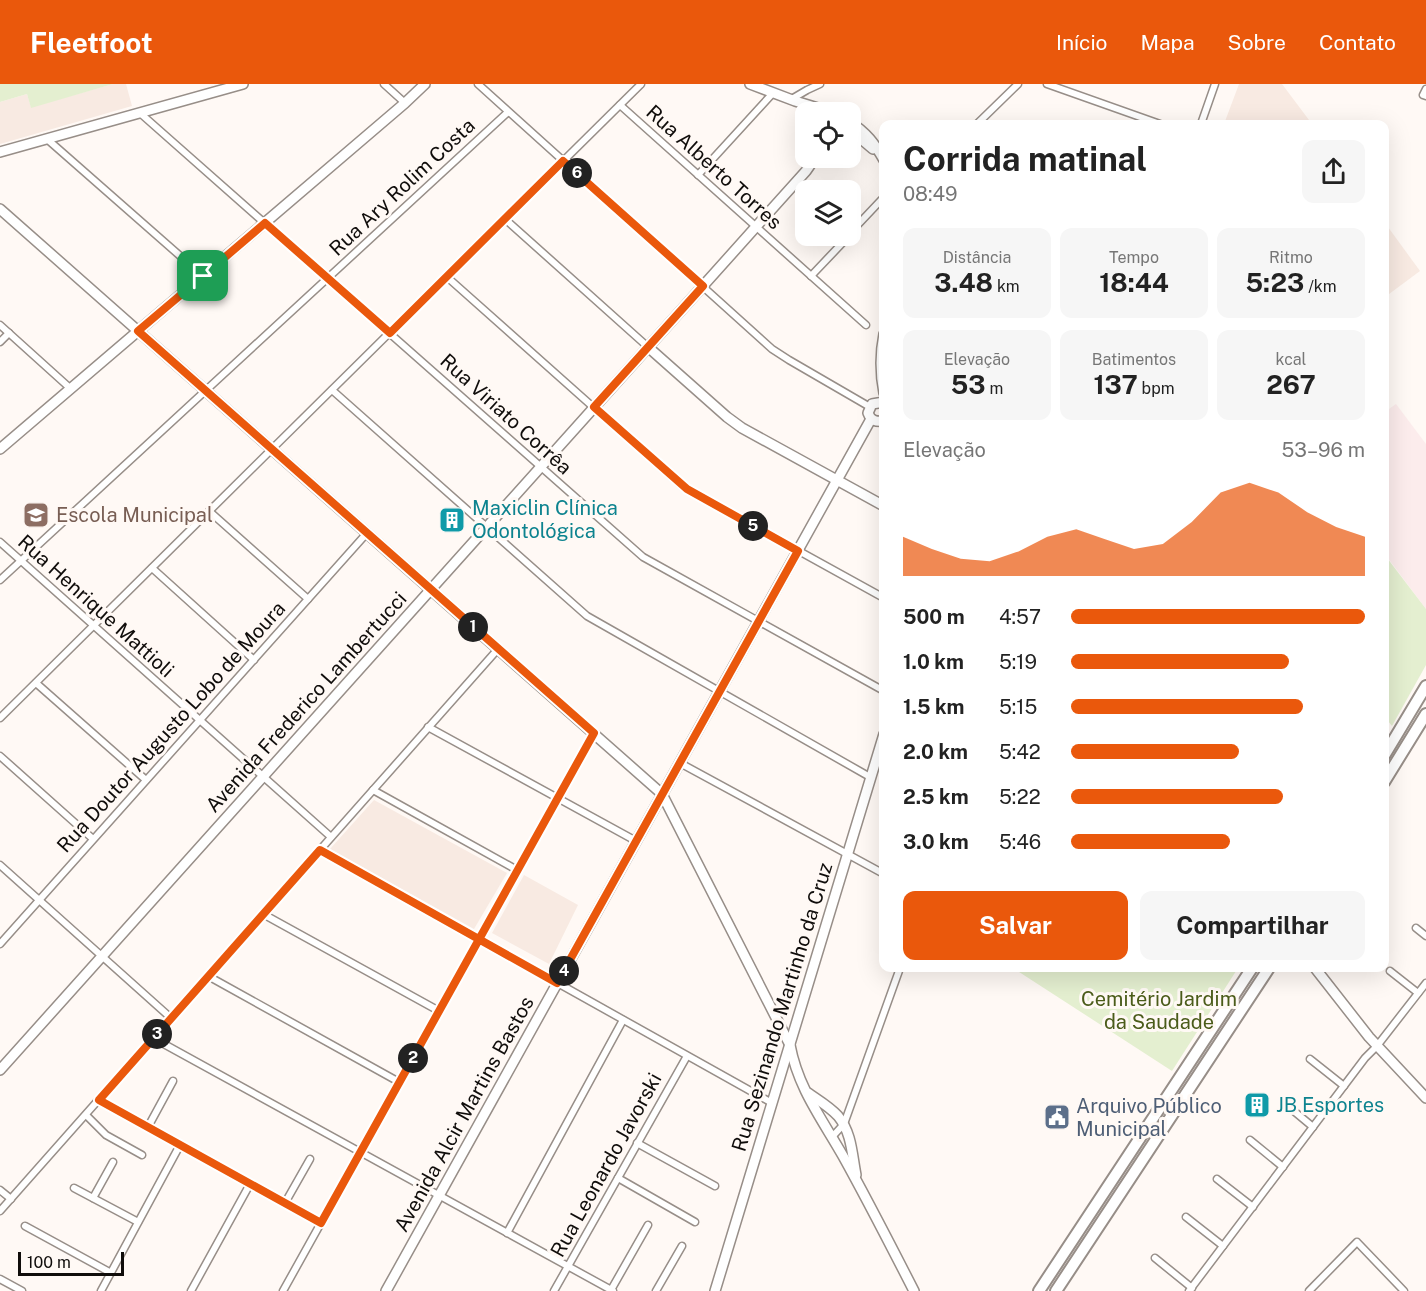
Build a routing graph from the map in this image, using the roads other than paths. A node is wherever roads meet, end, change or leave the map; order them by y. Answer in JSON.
{"nodes":[{"id":1,"x":243,"y":84,"type":"edge"},
{"id":2,"x":384,"y":84,"type":"edge"},
{"id":3,"x":425,"y":84,"type":"edge"},
{"id":4,"x":479,"y":84,"type":"edge"},
{"id":5,"x":641,"y":84,"type":"edge"},
{"id":6,"x":750,"y":84,"type":"edge"},
{"id":7,"x":820,"y":84,"type":"edge"},
{"id":8,"x":1018,"y":84,"type":"edge"},
{"id":9,"x":1047,"y":84,"type":"edge"},
{"id":10,"x":1215,"y":84,"type":"edge"},
{"id":11,"x":772,"y":93,"type":"junction"},
{"id":12,"x":793,"y":100,"type":"junction"},
{"id":13,"x":796,"y":102,"type":"edge"},
{"id":14,"x":799,"y":102,"type":"edge"},
{"id":15,"x":405,"y":103,"type":"junction"},
{"id":16,"x":620,"y":105,"type":"junction"},
{"id":17,"x":508,"y":112,"type":"junction"},
{"id":18,"x":140,"y":113,"type":"junction"},
{"id":19,"x":981,"y":120,"type":"edge"},
{"id":20,"x":1149,"y":120,"type":"edge"},
{"id":21,"x":1202,"y":120,"type":"edge"},
{"id":22,"x":861,"y":130,"type":"edge"},
{"id":23,"x":47,"y":139,"type":"junction"},
{"id":24,"x":861,"y":140,"type":"edge"},
{"id":25,"x":0,"y":152,"type":"edge"},
{"id":26,"x":879,"y":152,"type":"edge"},
{"id":27,"x":879,"y":155,"type":"edge"},
{"id":28,"x":563,"y":161,"type":"junction"},
{"id":29,"x":808,"y":168,"type":"edge"},
{"id":30,"x":810,"y":168,"type":"edge"},
{"id":31,"x":806,"y":171,"type":"junction"},
{"id":32,"x":698,"y":175,"type":"junction"},
{"id":33,"x":879,"y":202,"type":"edge"},
{"id":34,"x":0,"y":209,"type":"edge"},
{"id":35,"x":505,"y":219,"type":"junction"},
{"id":36,"x":861,"y":222,"type":"edge"},
{"id":37,"x":265,"y":223,"type":"junction"},
{"id":38,"x":756,"y":227,"type":"junction"},
{"id":39,"x":839,"y":246,"type":"edge"},
{"id":40,"x":203,"y":276,"type":"junction"},
{"id":41,"x":811,"y":276,"type":"junction"},
{"id":42,"x":447,"y":277,"type":"junction"},
{"id":43,"x":327,"y":279,"type":"junction"},
{"id":44,"x":703,"y":286,"type":"junction"},
{"id":45,"x":0,"y":325,"type":"edge"},
{"id":46,"x":866,"y":325,"type":"dead end"},
{"id":47,"x":138,"y":331,"type":"junction"},
{"id":48,"x":9,"y":333,"type":"junction"},
{"id":49,"x":390,"y":333,"type":"junction"},
{"id":50,"x":0,"y":342,"type":"edge"},
{"id":51,"x":648,"y":347,"type":"junction"},
{"id":52,"x":71,"y":389,"type":"junction"},
{"id":53,"x":332,"y":390,"type":"junction"},
{"id":54,"x":206,"y":391,"type":"junction"},
{"id":55,"x":879,"y":402,"type":"edge"},
{"id":56,"x":594,"y":407,"type":"junction"},
{"id":57,"x":870,"y":407,"type":"junction"},
{"id":58,"x":871,"y":419,"type":"junction"},
{"id":59,"x":879,"y":422,"type":"edge"},
{"id":60,"x":0,"y":449,"type":"edge"},
{"id":61,"x":272,"y":449,"type":"junction"},
{"id":62,"x":540,"y":467,"type":"junction"},
{"id":63,"x":837,"y":480,"type":"junction"},
{"id":64,"x":879,"y":503,"type":"edge"},
{"id":65,"x":209,"y":511,"type":"junction"},
{"id":66,"x":487,"y":527,"type":"junction"},
{"id":67,"x":367,"y":533,"type":"junction"},
{"id":68,"x":0,"y":542,"type":"edge"},
{"id":69,"x":798,"y":551,"type":"junction"},
{"id":70,"x":21,"y":561,"type":"junction"},
{"id":71,"x":152,"y":568,"type":"junction"},
{"id":72,"x":0,"y":580,"type":"edge"},
{"id":73,"x":431,"y":589,"type":"junction"},
{"id":74,"x":879,"y":595,"type":"edge"},
{"id":75,"x":308,"y":599,"type":"junction"},
{"id":76,"x":758,"y":622,"type":"junction"},
{"id":77,"x":94,"y":626,"type":"junction"},
{"id":78,"x":498,"y":649,"type":"junction"},
{"id":79,"x":254,"y":660,"type":"junction"},
{"id":80,"x":36,"y":682,"type":"junction"},
{"id":81,"x":1426,"y":686,"type":"edge"},
{"id":82,"x":879,"y":688,"type":"edge"},
{"id":83,"x":719,"y":691,"type":"junction"},
{"id":84,"x":1422,"y":702,"type":"edge"},
{"id":85,"x":1410,"y":714,"type":"junction"},
{"id":86,"x":1424,"y":717,"type":"edge"},
{"id":87,"x":0,"y":718,"type":"edge"},
{"id":88,"x":200,"y":720,"type":"junction"},
{"id":89,"x":428,"y":727,"type":"junction"},
{"id":90,"x":594,"y":733,"type":"junction"},
{"id":91,"x":1389,"y":748,"type":"edge"},
{"id":92,"x":879,"y":749,"type":"edge"},
{"id":93,"x":0,"y":756,"type":"edge"},
{"id":94,"x":680,"y":763,"type":"junction"},
{"id":95,"x":1389,"y":774,"type":"edge"},
{"id":96,"x":263,"y":776,"type":"junction"},
{"id":97,"x":870,"y":777,"type":"junction"},
{"id":98,"x":146,"y":780,"type":"junction"},
{"id":99,"x":373,"y":790,"type":"junction"},
{"id":100,"x":662,"y":794,"type":"junction"},
{"id":101,"x":557,"y":798,"type":"junction"},
{"id":102,"x":331,"y":837,"type":"junction"},
{"id":103,"x":93,"y":839,"type":"junction"},
{"id":104,"x":636,"y":841,"type":"junction"},
{"id":105,"x":320,"y":850,"type":"junction"},
{"id":106,"x":847,"y":855,"type":"junction"},
{"id":107,"x":0,"y":865,"type":"edge"},
{"id":108,"x":517,"y":870,"type":"junction"},
{"id":109,"x":879,"y":871,"type":"edge"},
{"id":110,"x":39,"y":900,"type":"junction"},
{"id":111,"x":263,"y":914,"type":"junction"},
{"id":112,"x":1416,"y":928,"type":"dead end"},
{"id":113,"x":1426,"y":936,"type":"edge"},
{"id":114,"x":479,"y":939,"type":"junction"},
{"id":115,"x":0,"y":944,"type":"edge"},
{"id":116,"x":102,"y":956,"type":"junction"},
{"id":117,"x":1390,"y":971,"type":"dead end"},
{"id":118,"x":899,"y":972,"type":"edge"},
{"id":119,"x":1249,"y":972,"type":"edge"},
{"id":120,"x":1266,"y":972,"type":"edge"},
{"id":121,"x":1317,"y":972,"type":"edge"},
{"id":122,"x":208,"y":976,"type":"junction"},
{"id":123,"x":557,"y":983,"type":"junction"},
{"id":124,"x":1426,"y":983,"type":"edge"},
{"id":125,"x":1418,"y":993,"type":"junction"},
{"id":126,"x":439,"y":1011,"type":"junction"},
{"id":127,"x":171,"y":1018,"type":"junction"},
{"id":128,"x":623,"y":1020,"type":"junction"},
{"id":129,"x":153,"y":1038,"type":"junction"},
{"id":130,"x":790,"y":1045,"type":"junction"},
{"id":131,"x":1377,"y":1046,"type":"junction"},
{"id":132,"x":687,"y":1056,"type":"junction"},
{"id":133,"x":1310,"y":1059,"type":"dead end"},
{"id":134,"x":0,"y":1070,"type":"edge"},
{"id":135,"x":173,"y":1081,"type":"dead end"},
{"id":136,"x":399,"y":1082,"type":"junction"},
{"id":137,"x":1344,"y":1086,"type":"junction"},
{"id":138,"x":806,"y":1092,"type":"junction"},
{"id":139,"x":1426,"y":1098,"type":"edge"},
{"id":140,"x":99,"y":1100,"type":"junction"},
{"id":141,"x":1283,"y":1102,"type":"dead end"},
{"id":142,"x":772,"y":1103,"type":"junction"},
{"id":143,"x":86,"y":1115,"type":"junction"},
{"id":144,"x":844,"y":1124,"type":"junction"},
{"id":145,"x":147,"y":1127,"type":"junction"},
{"id":146,"x":1313,"y":1127,"type":"junction"},
{"id":147,"x":832,"y":1137,"type":"junction"},
{"id":148,"x":1250,"y":1140,"type":"dead end"},
{"id":149,"x":638,"y":1143,"type":"junction"},
{"id":150,"x":180,"y":1145,"type":"junction"},
{"id":151,"x":1132,"y":1150,"type":"junction"},
{"id":152,"x":361,"y":1152,"type":"junction"},
{"id":153,"x":142,"y":1155,"type":"dead end"},
{"id":154,"x":1143,"y":1157,"type":"junction"},
{"id":155,"x":310,"y":1159,"type":"dead end"},
{"id":156,"x":113,"y":1162,"type":"dead end"},
{"id":157,"x":1123,"y":1163,"type":"junction"},
{"id":158,"x":1283,"y":1167,"type":"junction"},
{"id":159,"x":1135,"y":1170,"type":"junction"},
{"id":160,"x":618,"y":1178,"type":"junction"},
{"id":161,"x":1217,"y":1179,"type":"dead end"},
{"id":162,"x":858,"y":1183,"type":"junction"},
{"id":163,"x":250,"y":1184,"type":"junction"},
{"id":164,"x":715,"y":1186,"type":"dead end"},
{"id":165,"x":74,"y":1188,"type":"dead end"},
{"id":166,"x":0,"y":1190,"type":"edge"},
{"id":167,"x":439,"y":1195,"type":"junction"},
{"id":168,"x":93,"y":1198,"type":"junction"},
{"id":169,"x":11,"y":1199,"type":"junction"},
{"id":170,"x":285,"y":1203,"type":"junction"},
{"id":171,"x":1253,"y":1207,"type":"junction"},
{"id":172,"x":0,"y":1212,"type":"edge"},
{"id":173,"x":1186,"y":1217,"type":"dead end"},
{"id":174,"x":695,"y":1221,"type":"dead end"},
{"id":175,"x":138,"y":1222,"type":"junction"},
{"id":176,"x":321,"y":1223,"type":"junction"},
{"id":177,"x":648,"y":1225,"type":"dead end"},
{"id":178,"x":25,"y":1226,"type":"dead end"},
{"id":179,"x":507,"y":1233,"type":"junction"},
{"id":180,"x":682,"y":1246,"type":"dead end"},
{"id":181,"x":1223,"y":1246,"type":"junction"},
{"id":182,"x":1155,"y":1258,"type":"dead end"},
{"id":183,"x":568,"y":1266,"type":"junction"},
{"id":184,"x":111,"y":1273,"type":"junction"},
{"id":185,"x":0,"y":1279,"type":"edge"},
{"id":186,"x":1191,"y":1289,"type":"edge"},
{"id":187,"x":612,"y":1290,"type":"edge"},
{"id":188,"x":22,"y":1291,"type":"edge"},
{"id":189,"x":101,"y":1291,"type":"edge"},
{"id":190,"x":191,"y":1291,"type":"edge"},
{"id":191,"x":283,"y":1291,"type":"edge"},
{"id":192,"x":386,"y":1291,"type":"edge"},
{"id":193,"x":554,"y":1291,"type":"edge"},
{"id":194,"x":656,"y":1291,"type":"edge"},
{"id":195,"x":715,"y":1291,"type":"edge"},
{"id":196,"x":914,"y":1291,"type":"edge"},
{"id":197,"x":1039,"y":1291,"type":"edge"},
{"id":198,"x":1056,"y":1291,"type":"edge"},
{"id":199,"x":1309,"y":1291,"type":"edge"},
{"id":200,"x":1404,"y":1291,"type":"edge"}],
"edges":[{"from":1,"to":18,"type":"street"},
{"from":2,"to":15,"type":"street"},
{"from":3,"to":15,"type":"street"},
{"from":4,"to":17,"type":"street"},
{"from":5,"to":16,"type":"street"},
{"from":6,"to":11,"type":"street"},
{"from":7,"to":12,"type":"street"},
{"from":8,"to":19,"type":"street"},
{"from":9,"to":20,"type":"street"},
{"from":10,"to":21,"type":"street"},
{"from":11,"to":12,"type":"street"},
{"from":11,"to":32,"type":"street"},
{"from":12,"to":13,"type":"street"},
{"from":12,"to":14,"type":"street"},
{"from":15,"to":37,"type":"street"},
{"from":16,"to":28,"type":"street"},
{"from":16,"to":32,"type":"street","name":"Rua Alberto Torres"},
{"from":17,"to":28,"type":"street"},
{"from":17,"to":43,"type":"street","name":"Rua Ary Rolim Costa"},
{"from":18,"to":23,"type":"street"},
{"from":18,"to":37,"type":"street","name":"Rua Viriato Corrêa"},
{"from":22,"to":26,"type":"street"},
{"from":23,"to":25,"type":"street"},
{"from":23,"to":40,"type":"street"},
{"from":24,"to":27,"type":"street"},
{"from":28,"to":35,"type":"street"},
{"from":28,"to":44,"type":"street"},
{"from":29,"to":31,"type":"street","name":"Avenida Frederico Lambertucci"},
{"from":30,"to":31,"type":"street","name":"Avenida Frederico Lambertucci"},
{"from":31,"to":38,"type":"street","name":"Avenida Frederico Lambertucci"},
{"from":32,"to":38,"type":"street","name":"Rua Alberto Torres"},
{"from":33,"to":36,"type":"street"},
{"from":34,"to":47,"type":"street"},
{"from":35,"to":42,"type":"street"},
{"from":35,"to":51,"type":"street"},
{"from":37,"to":40,"type":"street"},
{"from":37,"to":43,"type":"street","name":"Rua Viriato Corrêa"},
{"from":38,"to":41,"type":"street","name":"Rua Alberto Torres"},
{"from":38,"to":44,"type":"street","name":"Avenida Frederico Lambertucci"},
{"from":39,"to":41,"type":"street"},
{"from":40,"to":47,"type":"street"},
{"from":41,"to":46,"type":"street","name":"Rua Alberto Torres"},
{"from":42,"to":49,"type":"street"},
{"from":42,"to":56,"type":"street"},
{"from":43,"to":49,"type":"street","name":"Rua Viriato Corrêa"},
{"from":43,"to":54,"type":"street","name":"Rua Ary Rolim Costa"},
{"from":44,"to":51,"type":"street","name":"Avenida Frederico Lambertucci"},
{"from":44,"to":57,"type":"street"},
{"from":45,"to":48,"type":"street"},
{"from":47,"to":52,"type":"street"},
{"from":47,"to":54,"type":"street"},
{"from":48,"to":50,"type":"street"},
{"from":48,"to":52,"type":"street"},
{"from":49,"to":53,"type":"street"},
{"from":49,"to":62,"type":"street","name":"Rua Viriato Corrêa"},
{"from":51,"to":56,"type":"street","name":"Avenida Frederico Lambertucci"},
{"from":51,"to":63,"type":"street"},
{"from":52,"to":60,"type":"street"},
{"from":53,"to":61,"type":"street"},
{"from":53,"to":66,"type":"street"},
{"from":54,"to":61,"type":"street"},
{"from":54,"to":70,"type":"street","name":"Rua Ary Rolim Costa"},
{"from":55,"to":57,"type":"street"},
{"from":56,"to":62,"type":"street","name":"Avenida Frederico Lambertucci"},
{"from":56,"to":69,"type":"street"},
{"from":57,"to":58,"type":"street"},
{"from":58,"to":59,"type":"street"},
{"from":58,"to":63,"type":"street","name":"Avenida Alcir Martins Bastos"},
{"from":61,"to":65,"type":"street"},
{"from":61,"to":67,"type":"street"},
{"from":62,"to":66,"type":"street","name":"Avenida Frederico Lambertucci"},
{"from":62,"to":76,"type":"street","name":"Rua Viriato Corrêa"},
{"from":63,"to":64,"type":"street"},
{"from":63,"to":69,"type":"street","name":"Avenida Alcir Martins Bastos"},
{"from":65,"to":71,"type":"street"},
{"from":65,"to":75,"type":"street"},
{"from":66,"to":73,"type":"street","name":"Avenida Frederico Lambertucci"},
{"from":66,"to":83,"type":"street"},
{"from":67,"to":73,"type":"street"},
{"from":67,"to":75,"type":"street","name":"Rua Doutor Augusto Lobo de Moura"},
{"from":68,"to":70,"type":"street","name":"Rua Henrique Mattioli"},
{"from":69,"to":74,"type":"street"},
{"from":69,"to":76,"type":"street","name":"Avenida Alcir Martins Bastos"},
{"from":70,"to":72,"type":"street","name":"Rua Ary Rolim Costa"},
{"from":70,"to":77,"type":"street","name":"Rua Henrique Mattioli"},
{"from":71,"to":77,"type":"street"},
{"from":71,"to":79,"type":"street"},
{"from":73,"to":78,"type":"street"},
{"from":73,"to":96,"type":"street","name":"Avenida Frederico Lambertucci"},
{"from":75,"to":79,"type":"street","name":"Rua Doutor Augusto Lobo de Moura"},
{"from":76,"to":82,"type":"street","name":"Rua Viriato Corrêa"},
{"from":76,"to":83,"type":"street","name":"Avenida Alcir Martins Bastos"},
{"from":77,"to":80,"type":"street"},
{"from":77,"to":88,"type":"street","name":"Rua Henrique Mattioli"},
{"from":78,"to":89,"type":"street"},
{"from":78,"to":90,"type":"street"},
{"from":79,"to":88,"type":"street","name":"Rua Doutor Augusto Lobo de Moura"},
{"from":80,"to":87,"type":"street"},
{"from":80,"to":98,"type":"street"},
{"from":81,"to":84,"type":"main road"},
{"from":83,"to":94,"type":"street","name":"Avenida Alcir Martins Bastos"},
{"from":83,"to":97,"type":"street"},
{"from":84,"to":85,"type":"main road"},
{"from":85,"to":86,"type":"main road"},
{"from":85,"to":91,"type":"main road"},
{"from":86,"to":95,"type":"main road"},
{"from":88,"to":96,"type":"street","name":"Rua Henrique Mattioli"},
{"from":88,"to":98,"type":"street","name":"Rua Doutor Augusto Lobo de Moura"},
{"from":89,"to":99,"type":"street"},
{"from":89,"to":101,"type":"street"},
{"from":90,"to":100,"type":"street"},
{"from":90,"to":101,"type":"street"},
{"from":92,"to":97,"type":"street","name":"Rua Sezinando Martinho da Cruz"},
{"from":93,"to":103,"type":"street"},
{"from":94,"to":100,"type":"street","name":"Avenida Alcir Martins Bastos"},
{"from":94,"to":106,"type":"street"},
{"from":96,"to":102,"type":"street","name":"Rua Henrique Mattioli"},
{"from":96,"to":116,"type":"street","name":"Avenida Frederico Lambertucci"},
{"from":97,"to":106,"type":"street","name":"Rua Sezinando Martinho da Cruz"},
{"from":98,"to":103,"type":"street","name":"Rua Doutor Augusto Lobo de Moura"},
{"from":99,"to":102,"type":"street"},
{"from":99,"to":108,"type":"street"},
{"from":100,"to":104,"type":"street","name":"Avenida Alcir Martins Bastos"},
{"from":100,"to":130,"type":"street"},
{"from":101,"to":104,"type":"street"},
{"from":101,"to":108,"type":"street"},
{"from":102,"to":105,"type":"street"},
{"from":103,"to":110,"type":"street","name":"Rua Doutor Augusto Lobo de Moura"},
{"from":104,"to":123,"type":"street","name":"Avenida Alcir Martins Bastos"},
{"from":105,"to":111,"type":"street"},
{"from":105,"to":114,"type":"street"},
{"from":106,"to":109,"type":"street"},
{"from":106,"to":130,"type":"street","name":"Rua Sezinando Martinho da Cruz"},
{"from":107,"to":110,"type":"street"},
{"from":108,"to":114,"type":"street"},
{"from":110,"to":115,"type":"street","name":"Rua Doutor Augusto Lobo de Moura"},
{"from":110,"to":116,"type":"street"},
{"from":111,"to":122,"type":"street"},
{"from":111,"to":126,"type":"street"},
{"from":112,"to":113,"type":"street"},
{"from":114,"to":123,"type":"street"},
{"from":114,"to":126,"type":"street"},
{"from":116,"to":127,"type":"street"},
{"from":116,"to":134,"type":"street","name":"Avenida Frederico Lambertucci"},
{"from":117,"to":125,"type":"street"},
{"from":118,"to":144,"type":"street"},
{"from":119,"to":151,"type":"main road"},
{"from":120,"to":154,"type":"main road"},
{"from":121,"to":131,"type":"street"},
{"from":122,"to":127,"type":"street"},
{"from":122,"to":136,"type":"street"},
{"from":123,"to":128,"type":"street"},
{"from":123,"to":167,"type":"street","name":"Avenida Alcir Martins Bastos"},
{"from":124,"to":125,"type":"street"},
{"from":125,"to":131,"type":"street"},
{"from":126,"to":136,"type":"street"},
{"from":127,"to":129,"type":"street"},
{"from":128,"to":132,"type":"street"},
{"from":128,"to":179,"type":"street"},
{"from":129,"to":140,"type":"street"},
{"from":129,"to":152,"type":"street"},
{"from":130,"to":138,"type":"street"},
{"from":130,"to":142,"type":"street","name":"Rua Sezinando Martinho da Cruz"},
{"from":131,"to":137,"type":"street"},
{"from":131,"to":139,"type":"street"},
{"from":132,"to":142,"type":"street"},
{"from":132,"to":149,"type":"street","name":"Rua Leonardo Javorski"},
{"from":133,"to":137,"type":"street"},
{"from":135,"to":145,"type":"street"},
{"from":136,"to":152,"type":"street"},
{"from":137,"to":146,"type":"street"},
{"from":138,"to":144,"type":"street"},
{"from":138,"to":147,"type":"street"},
{"from":140,"to":143,"type":"street"},
{"from":140,"to":145,"type":"street"},
{"from":141,"to":146,"type":"street"},
{"from":142,"to":195,"type":"street","name":"Rua Sezinando Martinho da Cruz"},
{"from":143,"to":153,"type":"street"},
{"from":143,"to":169,"type":"street"},
{"from":144,"to":147,"type":"street"},
{"from":144,"to":162,"type":"street"},
{"from":145,"to":150,"type":"street"},
{"from":146,"to":158,"type":"street"},
{"from":147,"to":162,"type":"street"},
{"from":148,"to":158,"type":"street"},
{"from":149,"to":160,"type":"street","name":"Rua Leonardo Javorski"},
{"from":149,"to":164,"type":"street"},
{"from":150,"to":163,"type":"street"},
{"from":150,"to":175,"type":"street"},
{"from":151,"to":154,"type":"main road"},
{"from":151,"to":157,"type":"main road"},
{"from":152,"to":167,"type":"street"},
{"from":152,"to":176,"type":"street"},
{"from":154,"to":159,"type":"main road"},
{"from":155,"to":170,"type":"street"},
{"from":156,"to":168,"type":"street"},
{"from":157,"to":159,"type":"main road"},
{"from":157,"to":197,"type":"main road"},
{"from":158,"to":171,"type":"street"},
{"from":159,"to":198,"type":"main road"},
{"from":160,"to":174,"type":"street"},
{"from":160,"to":183,"type":"street","name":"Rua Leonardo Javorski"},
{"from":161,"to":171,"type":"street"},
{"from":162,"to":196,"type":"street"},
{"from":163,"to":170,"type":"street"},
{"from":163,"to":190,"type":"street"},
{"from":165,"to":168,"type":"street"},
{"from":166,"to":169,"type":"street"},
{"from":167,"to":179,"type":"street"},
{"from":167,"to":192,"type":"street","name":"Avenida Alcir Martins Bastos"},
{"from":168,"to":175,"type":"street"},
{"from":169,"to":172,"type":"street"},
{"from":170,"to":176,"type":"street"},
{"from":171,"to":181,"type":"street"},
{"from":173,"to":181,"type":"street"},
{"from":175,"to":184,"type":"street"},
{"from":176,"to":191,"type":"street"},
{"from":177,"to":187,"type":"street"},
{"from":178,"to":184,"type":"street"},
{"from":179,"to":183,"type":"street"},
{"from":180,"to":194,"type":"street"},
{"from":181,"to":186,"type":"street"},
{"from":182,"to":186,"type":"street"},
{"from":183,"to":187,"type":"street"},
{"from":183,"to":193,"type":"street","name":"Rua Leonardo Javorski"},
{"from":184,"to":189,"type":"street"},
{"from":185,"to":188,"type":"street"},
{"from":199,"to":200,"type":"street"}]}
